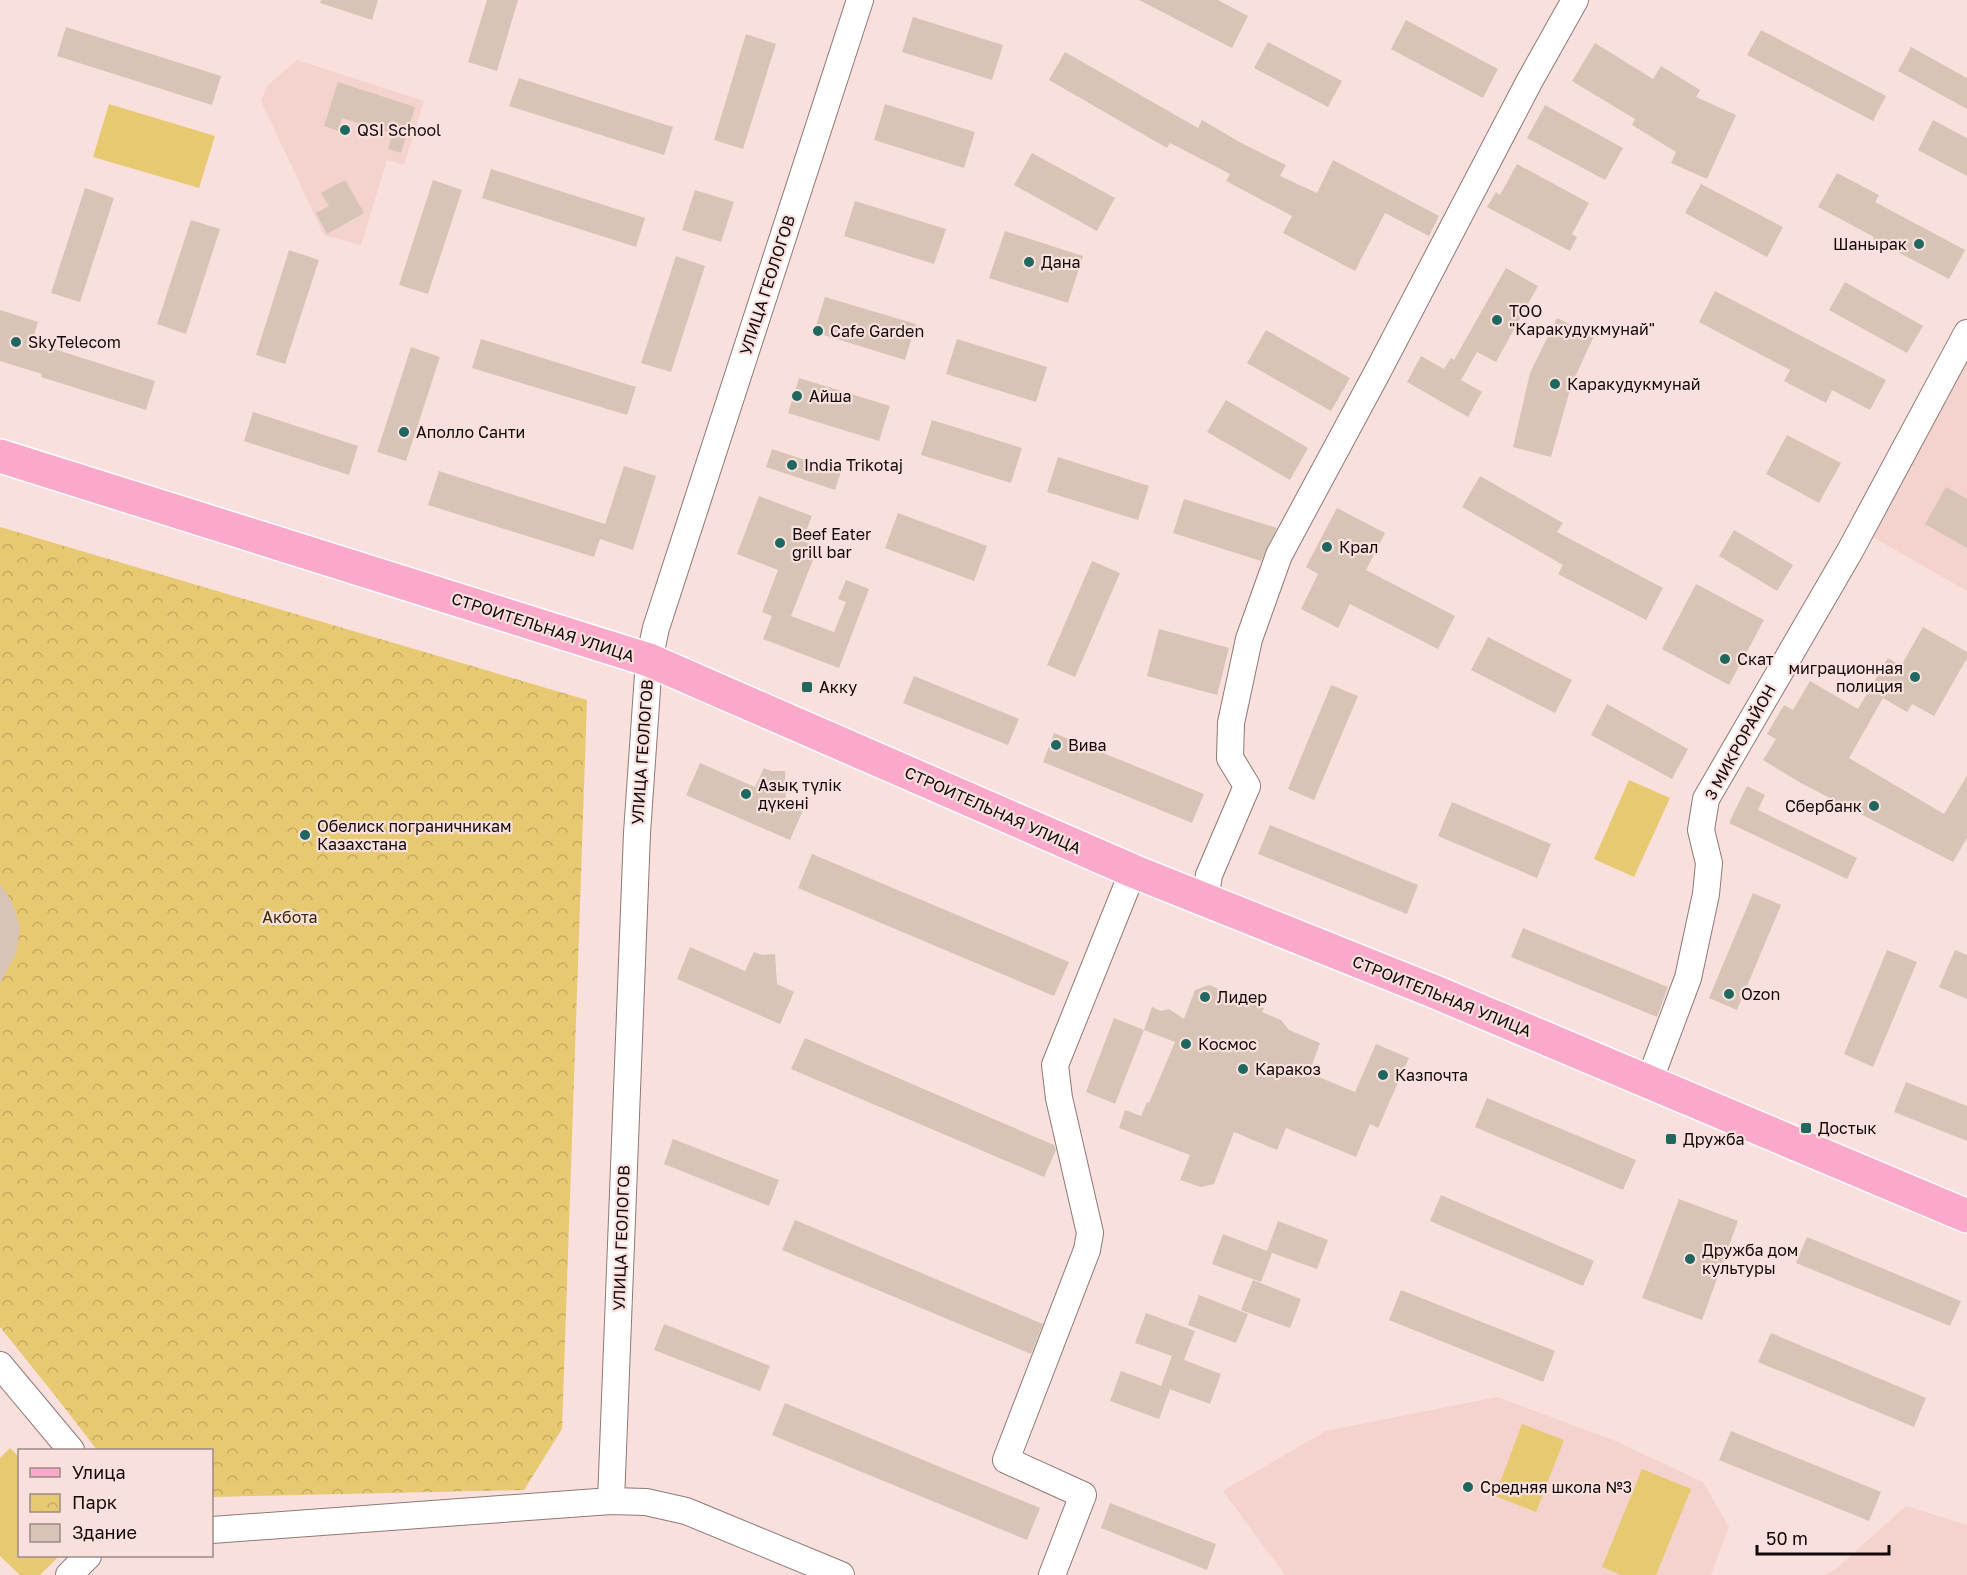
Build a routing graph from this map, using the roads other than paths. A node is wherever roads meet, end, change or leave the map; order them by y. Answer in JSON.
{"nodes":[{"id":1,"x":860,"y":0,"type":"edge"},
{"id":2,"x":1575,"y":0,"type":"edge"},
{"id":3,"x":1967,"y":333,"type":"edge"},
{"id":4,"x":0,"y":456,"type":"edge"},
{"id":5,"x":649,"y":660,"type":"junction"},
{"id":6,"x":1133,"y":871,"type":"junction"},
{"id":7,"x":1205,"y":900,"type":"junction"},
{"id":8,"x":1649,"y":1082,"type":"junction"},
{"id":9,"x":1967,"y":1216,"type":"edge"},
{"id":10,"x":0,"y":1365,"type":"edge"},
{"id":11,"x":70,"y":1449,"type":"edge"},
{"id":12,"x":611,"y":1501,"type":"junction"},
{"id":13,"x":213,"y":1530,"type":"edge"},
{"id":14,"x":87,"y":1557,"type":"edge"},
{"id":15,"x":69,"y":1575,"type":"edge"},
{"id":16,"x":841,"y":1575,"type":"edge"},
{"id":17,"x":1052,"y":1575,"type":"edge"}],
"edges":[{"from":1,"to":5,"type":"street","name":"УЛИЦА ГЕОЛОГОВ"},
{"from":2,"to":7,"type":"street"},
{"from":3,"to":8,"type":"street","name":"3 МИКРОРАЙОН"},
{"from":4,"to":5,"type":"main road","name":"СТРОИТЕЛЬНАЯ УЛИЦА"},
{"from":5,"to":6,"type":"main road","name":"СТРОИТЕЛЬНАЯ УЛИЦА"},
{"from":5,"to":12,"type":"street","name":"УЛИЦА ГЕОЛОГОВ"},
{"from":6,"to":7,"type":"main road","name":"СТРОИТЕЛЬНАЯ УЛИЦА"},
{"from":6,"to":17,"type":"street"},
{"from":7,"to":8,"type":"main road","name":"СТРОИТЕЛЬНАЯ УЛИЦА"},
{"from":8,"to":9,"type":"main road","name":"СТРОИТЕЛЬНАЯ УЛИЦА"},
{"from":10,"to":11,"type":"street"},
{"from":12,"to":13,"type":"street"},
{"from":12,"to":16,"type":"street"},
{"from":14,"to":15,"type":"street"}]}
